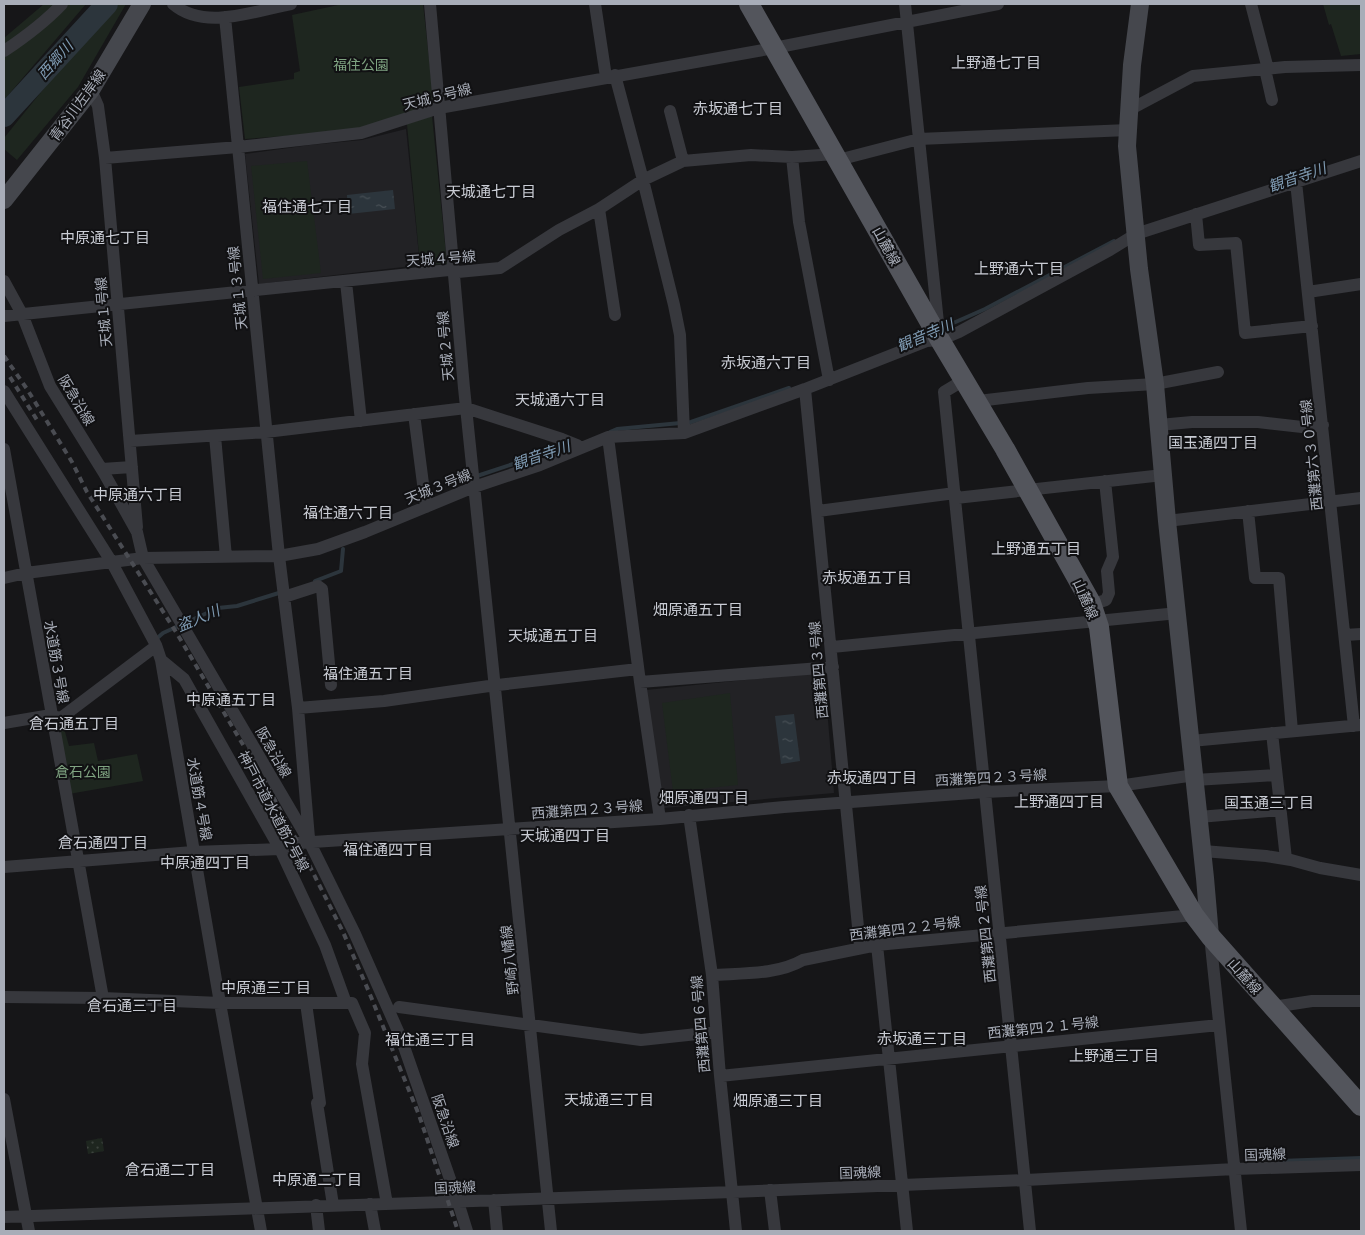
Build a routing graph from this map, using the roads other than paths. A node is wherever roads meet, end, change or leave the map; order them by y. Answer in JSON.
{"nodes":[{"id":1,"x":62,"y":4,"type":"edge"},
{"id":2,"x":142,"y":4,"type":"edge"},
{"id":3,"x":173,"y":4,"type":"edge"},
{"id":4,"x":291,"y":4,"type":"edge"},
{"id":5,"x":430,"y":4,"type":"edge"},
{"id":6,"x":595,"y":4,"type":"edge"},
{"id":7,"x":905,"y":4,"type":"edge"},
{"id":8,"x":998,"y":4,"type":"edge"},
{"id":9,"x":1140,"y":4,"type":"edge"},
{"id":10,"x":1251,"y":4,"type":"edge"},
{"id":11,"x":754,"y":9,"type":"edge"},
{"id":12,"x":225,"y":17,"type":"junction"},
{"id":13,"x":907,"y":21,"type":"junction"},
{"id":14,"x":774,"y":48,"type":"junction"},
{"id":15,"x":4,"y":52,"type":"edge"},
{"id":16,"x":1361,"y":65,"type":"edge"},
{"id":17,"x":1266,"y":69,"type":"junction"},
{"id":18,"x":611,"y":76,"type":"junction"},
{"id":19,"x":91,"y":90,"type":"junction"},
{"id":20,"x":1272,"y":100,"type":"dead end"},
{"id":21,"x":439,"y":108,"type":"junction"},
{"id":22,"x":1129,"y":110,"type":"junction"},
{"id":23,"x":670,"y":111,"type":"dead end"},
{"id":24,"x":1128,"y":130,"type":"junction"},
{"id":25,"x":920,"y":140,"type":"junction"},
{"id":26,"x":238,"y":147,"type":"junction"},
{"id":27,"x":792,"y":157,"type":"junction"},
{"id":28,"x":837,"y":157,"type":"junction"},
{"id":29,"x":105,"y":158,"type":"junction"},
{"id":30,"x":683,"y":161,"type":"junction"},
{"id":31,"x":1361,"y":161,"type":"edge"},
{"id":32,"x":643,"y":180,"type":"junction"},
{"id":33,"x":1296,"y":182,"type":"junction"},
{"id":34,"x":4,"y":200,"type":"edge"},
{"id":35,"x":599,"y":209,"type":"junction"},
{"id":36,"x":1196,"y":214,"type":"junction"},
{"id":37,"x":1136,"y":234,"type":"junction"},
{"id":38,"x":453,"y":270,"type":"junction"},
{"id":39,"x":4,"y":281,"type":"edge"},
{"id":40,"x":346,"y":282,"type":"junction"},
{"id":41,"x":1361,"y":284,"type":"edge"},
{"id":42,"x":252,"y":291,"type":"junction"},
{"id":43,"x":1308,"y":292,"type":"junction"},
{"id":44,"x":117,"y":304,"type":"junction"},
{"id":45,"x":22,"y":314,"type":"junction"},
{"id":46,"x":615,"y":315,"type":"dead end"},
{"id":47,"x":4,"y":316,"type":"edge"},
{"id":48,"x":1312,"y":326,"type":"junction"},
{"id":49,"x":939,"y":335,"type":"junction"},
{"id":50,"x":1218,"y":372,"type":"dead end"},
{"id":51,"x":828,"y":375,"type":"junction"},
{"id":52,"x":964,"y":380,"type":"junction"},
{"id":53,"x":1155,"y":384,"type":"junction"},
{"id":54,"x":805,"y":389,"type":"junction"},
{"id":55,"x":4,"y":391,"type":"edge"},
{"id":56,"x":978,"y":401,"type":"junction"},
{"id":57,"x":466,"y":408,"type":"junction"},
{"id":58,"x":414,"y":414,"type":"junction"},
{"id":59,"x":361,"y":421,"type":"junction"},
{"id":60,"x":1159,"y":425,"type":"junction"},
{"id":61,"x":1323,"y":425,"type":"junction"},
{"id":62,"x":684,"y":427,"type":"junction"},
{"id":63,"x":266,"y":432,"type":"junction"},
{"id":64,"x":215,"y":436,"type":"junction"},
{"id":65,"x":608,"y":437,"type":"junction"},
{"id":66,"x":130,"y":441,"type":"junction"},
{"id":67,"x":579,"y":446,"type":"junction"},
{"id":68,"x":4,"y":449,"type":"edge"},
{"id":69,"x":132,"y":467,"type":"junction"},
{"id":70,"x":102,"y":469,"type":"junction"},
{"id":71,"x":1163,"y":475,"type":"junction"},
{"id":72,"x":1105,"y":481,"type":"junction"},
{"id":73,"x":474,"y":487,"type":"junction"},
{"id":74,"x":1028,"y":490,"type":"junction"},
{"id":75,"x":955,"y":496,"type":"junction"},
{"id":76,"x":1361,"y":498,"type":"edge"},
{"id":77,"x":1331,"y":501,"type":"junction"},
{"id":78,"x":426,"y":507,"type":"junction"},
{"id":79,"x":818,"y":511,"type":"junction"},
{"id":80,"x":1248,"y":511,"type":"junction"},
{"id":81,"x":1167,"y":521,"type":"junction"},
{"id":82,"x":137,"y":532,"type":"junction"},
{"id":83,"x":279,"y":556,"type":"junction"},
{"id":84,"x":226,"y":557,"type":"junction"},
{"id":85,"x":143,"y":558,"type":"junction"},
{"id":86,"x":111,"y":561,"type":"junction"},
{"id":87,"x":26,"y":573,"type":"junction"},
{"id":88,"x":4,"y":578,"type":"edge"},
{"id":89,"x":283,"y":592,"type":"junction"},
{"id":90,"x":1094,"y":611,"type":"junction"},
{"id":91,"x":1178,"y":613,"type":"junction"},
{"id":92,"x":970,"y":634,"type":"junction"},
{"id":93,"x":1361,"y":634,"type":"edge"},
{"id":94,"x":1345,"y":635,"type":"junction"},
{"id":95,"x":155,"y":643,"type":"junction"},
{"id":96,"x":832,"y":647,"type":"junction"},
{"id":97,"x":161,"y":660,"type":"junction"},
{"id":98,"x":833,"y":667,"type":"junction"},
{"id":99,"x":639,"y":676,"type":"junction"},
{"id":100,"x":331,"y":686,"type":"dead end"},
{"id":101,"x":494,"y":686,"type":"junction"},
{"id":102,"x":298,"y":708,"type":"junction"},
{"id":103,"x":52,"y":717,"type":"junction"},
{"id":104,"x":4,"y":723,"type":"edge"},
{"id":105,"x":1358,"y":725,"type":"edge"},
{"id":106,"x":1292,"y":731,"type":"junction"},
{"id":107,"x":1272,"y":733,"type":"junction"},
{"id":108,"x":1191,"y":741,"type":"junction"},
{"id":109,"x":1276,"y":775,"type":"junction"},
{"id":110,"x":1195,"y":778,"type":"junction"},
{"id":111,"x":1118,"y":786,"type":"junction"},
{"id":112,"x":985,"y":792,"type":"junction"},
{"id":113,"x":846,"y":802,"type":"junction"},
{"id":114,"x":1281,"y":810,"type":"junction"},
{"id":115,"x":689,"y":815,"type":"junction"},
{"id":116,"x":1199,"y":817,"type":"junction"},
{"id":117,"x":660,"y":819,"type":"junction"},
{"id":118,"x":509,"y":829,"type":"junction"},
{"id":119,"x":310,"y":843,"type":"junction"},
{"id":120,"x":280,"y":849,"type":"junction"},
{"id":121,"x":1202,"y":851,"type":"junction"},
{"id":122,"x":193,"y":852,"type":"junction"},
{"id":123,"x":1286,"y":859,"type":"junction"},
{"id":124,"x":77,"y":861,"type":"junction"},
{"id":125,"x":4,"y":867,"type":"edge"},
{"id":126,"x":1361,"y":875,"type":"edge"},
{"id":127,"x":1194,"y":915,"type":"junction"},
{"id":128,"x":1000,"y":933,"type":"junction"},
{"id":129,"x":1210,"y":936,"type":"junction"},
{"id":130,"x":877,"y":945,"type":"junction"},
{"id":131,"x":860,"y":947,"type":"junction"},
{"id":132,"x":712,"y":975,"type":"junction"},
{"id":133,"x":4,"y":997,"type":"edge"},
{"id":134,"x":103,"y":998,"type":"junction"},
{"id":135,"x":1361,"y":1001,"type":"edge"},
{"id":136,"x":217,"y":1003,"type":"junction"},
{"id":137,"x":306,"y":1003,"type":"junction"},
{"id":138,"x":346,"y":1003,"type":"junction"},
{"id":139,"x":399,"y":1007,"type":"dead end"},
{"id":140,"x":1273,"y":1007,"type":"junction"},
{"id":141,"x":531,"y":1025,"type":"junction"},
{"id":142,"x":1219,"y":1025,"type":"junction"},
{"id":143,"x":716,"y":1032,"type":"junction"},
{"id":144,"x":1012,"y":1045,"type":"junction"},
{"id":145,"x":889,"y":1058,"type":"junction"},
{"id":146,"x":720,"y":1076,"type":"junction"},
{"id":147,"x":4,"y":1099,"type":"edge"},
{"id":148,"x":1361,"y":1106,"type":"edge"},
{"id":149,"x":1361,"y":1165,"type":"edge"},
{"id":150,"x":1235,"y":1170,"type":"junction"},
{"id":151,"x":1026,"y":1180,"type":"junction"},
{"id":152,"x":902,"y":1185,"type":"junction"},
{"id":153,"x":770,"y":1190,"type":"junction"},
{"id":154,"x":733,"y":1192,"type":"junction"},
{"id":155,"x":548,"y":1198,"type":"junction"},
{"id":156,"x":494,"y":1200,"type":"junction"},
{"id":157,"x":458,"y":1202,"type":"junction"},
{"id":158,"x":365,"y":1204,"type":"junction"},
{"id":159,"x":387,"y":1204,"type":"junction"},
{"id":160,"x":316,"y":1205,"type":"junction"},
{"id":161,"x":332,"y":1205,"type":"junction"},
{"id":162,"x":257,"y":1207,"type":"junction"},
{"id":163,"x":4,"y":1217,"type":"edge"},
{"id":164,"x":27,"y":1217,"type":"junction"},
{"id":165,"x":29,"y":1231,"type":"edge"},
{"id":166,"x":261,"y":1231,"type":"edge"},
{"id":167,"x":319,"y":1231,"type":"edge"},
{"id":168,"x":375,"y":1231,"type":"edge"},
{"id":169,"x":467,"y":1231,"type":"edge"},
{"id":170,"x":497,"y":1231,"type":"edge"},
{"id":171,"x":552,"y":1231,"type":"edge"},
{"id":172,"x":736,"y":1231,"type":"edge"},
{"id":173,"x":775,"y":1231,"type":"edge"},
{"id":174,"x":907,"y":1231,"type":"edge"},
{"id":175,"x":1030,"y":1231,"type":"edge"},
{"id":176,"x":1241,"y":1231,"type":"edge"}],
"edges":[{"from":1,"to":15,"type":"street"},
{"from":2,"to":19,"type":"street","name":"青谷川左岸線"},
{"from":3,"to":12,"type":"street"},
{"from":4,"to":12,"type":"street"},
{"from":5,"to":21,"type":"street","name":"天城２号線"},
{"from":6,"to":18,"type":"street"},
{"from":7,"to":13,"type":"street"},
{"from":8,"to":13,"type":"street","name":"天城５号線"},
{"from":9,"to":22,"type":"street"},
{"from":10,"to":17,"type":"street"},
{"from":11,"to":14,"type":"main road","name":"山麓線"},
{"from":12,"to":26,"type":"street","name":"天城１３号線"},
{"from":13,"to":14,"type":"street","name":"天城５号線"},
{"from":13,"to":25,"type":"street"},
{"from":14,"to":18,"type":"street","name":"天城５号線"},
{"from":14,"to":28,"type":"main road","name":"山麓線"},
{"from":16,"to":17,"type":"street"},
{"from":17,"to":20,"type":"street"},
{"from":17,"to":22,"type":"street"},
{"from":18,"to":21,"type":"street","name":"天城５号線"},
{"from":18,"to":32,"type":"street"},
{"from":19,"to":29,"type":"street","name":"天城１号線"},
{"from":19,"to":34,"type":"street","name":"青谷川左岸線"},
{"from":21,"to":26,"type":"street","name":"天城５号線"},
{"from":21,"to":38,"type":"street","name":"天城２号線"},
{"from":22,"to":24,"type":"street"},
{"from":23,"to":30,"type":"street"},
{"from":24,"to":25,"type":"street","name":"天城４号線"},
{"from":24,"to":37,"type":"street"},
{"from":25,"to":28,"type":"street","name":"天城４号線"},
{"from":25,"to":49,"type":"street"},
{"from":26,"to":29,"type":"street","name":"天城５号線"},
{"from":26,"to":42,"type":"street","name":"天城１３号線"},
{"from":27,"to":28,"type":"street","name":"天城４号線"},
{"from":27,"to":30,"type":"street","name":"天城４号線"},
{"from":27,"to":51,"type":"street"},
{"from":28,"to":49,"type":"main road","name":"山麓線"},
{"from":29,"to":44,"type":"street","name":"天城１号線"},
{"from":30,"to":32,"type":"street","name":"天城４号線"},
{"from":31,"to":33,"type":"street","name":"天城３号線"},
{"from":32,"to":35,"type":"street","name":"天城４号線"},
{"from":32,"to":62,"type":"street"},
{"from":33,"to":36,"type":"street","name":"天城３号線"},
{"from":33,"to":43,"type":"street","name":"西灘第六３０号線"},
{"from":35,"to":38,"type":"street","name":"天城４号線"},
{"from":35,"to":46,"type":"street"},
{"from":36,"to":37,"type":"street","name":"天城３号線"},
{"from":36,"to":48,"type":"street"},
{"from":37,"to":49,"type":"street","name":"天城３号線"},
{"from":37,"to":53,"type":"street"},
{"from":38,"to":40,"type":"street","name":"天城４号線"},
{"from":38,"to":57,"type":"street","name":"天城２号線"},
{"from":39,"to":45,"type":"street","name":"阪急沿線"},
{"from":40,"to":42,"type":"street","name":"天城４号線"},
{"from":40,"to":59,"type":"street"},
{"from":41,"to":43,"type":"street"},
{"from":42,"to":44,"type":"street","name":"天城４号線"},
{"from":42,"to":63,"type":"street","name":"天城１３号線"},
{"from":43,"to":48,"type":"street","name":"西灘第六３０号線"},
{"from":44,"to":45,"type":"street","name":"天城４号線"},
{"from":44,"to":66,"type":"street","name":"天城１号線"},
{"from":45,"to":47,"type":"street","name":"天城４号線"},
{"from":45,"to":70,"type":"street","name":"阪急沿線"},
{"from":48,"to":61,"type":"street","name":"西灘第六３０号線"},
{"from":49,"to":51,"type":"street","name":"天城３号線"},
{"from":49,"to":52,"type":"main road","name":"山麓線"},
{"from":50,"to":53,"type":"street"},
{"from":51,"to":54,"type":"street","name":"天城３号線"},
{"from":52,"to":56,"type":"main road","name":"山麓線"},
{"from":52,"to":75,"type":"street","name":"西灘第四２号線"},
{"from":53,"to":56,"type":"street"},
{"from":53,"to":60,"type":"street"},
{"from":54,"to":62,"type":"street","name":"天城３号線"},
{"from":54,"to":79,"type":"street","name":"西灘第四３号線"},
{"from":55,"to":86,"type":"street","name":"神戸市道水道筋2号線"},
{"from":56,"to":74,"type":"main road","name":"山麓線"},
{"from":57,"to":58,"type":"street"},
{"from":57,"to":67,"type":"street"},
{"from":57,"to":73,"type":"street","name":"天城２号線"},
{"from":58,"to":59,"type":"street"},
{"from":58,"to":78,"type":"street"},
{"from":59,"to":63,"type":"street"},
{"from":60,"to":61,"type":"street"},
{"from":60,"to":71,"type":"street"},
{"from":61,"to":77,"type":"street","name":"西灘第六３０号線"},
{"from":62,"to":65,"type":"street","name":"天城３号線"},
{"from":63,"to":64,"type":"street"},
{"from":63,"to":83,"type":"street","name":"天城１３号線"},
{"from":64,"to":66,"type":"street"},
{"from":64,"to":84,"type":"street"},
{"from":65,"to":67,"type":"street","name":"天城３号線"},
{"from":65,"to":99,"type":"street"},
{"from":66,"to":69,"type":"street","name":"天城１号線"},
{"from":67,"to":73,"type":"street","name":"天城３号線"},
{"from":68,"to":87,"type":"street","name":"水道筋３号線"},
{"from":69,"to":70,"type":"street"},
{"from":69,"to":82,"type":"street","name":"天城１号線"},
{"from":70,"to":82,"type":"street","name":"阪急沿線"},
{"from":71,"to":72,"type":"street"},
{"from":71,"to":81,"type":"street"},
{"from":72,"to":74,"type":"street"},
{"from":72,"to":90,"type":"street"},
{"from":73,"to":78,"type":"street","name":"天城３号線"},
{"from":73,"to":101,"type":"street","name":"天城２号線"},
{"from":74,"to":75,"type":"street"},
{"from":74,"to":90,"type":"main road","name":"山麓線"},
{"from":75,"to":79,"type":"street"},
{"from":75,"to":92,"type":"street","name":"西灘第四２号線"},
{"from":76,"to":77,"type":"street"},
{"from":77,"to":80,"type":"street"},
{"from":77,"to":94,"type":"street","name":"西灘第六３０号線"},
{"from":78,"to":83,"type":"street","name":"天城３号線"},
{"from":79,"to":96,"type":"street","name":"西灘第四３号線"},
{"from":80,"to":81,"type":"street"},
{"from":80,"to":106,"type":"street"},
{"from":81,"to":91,"type":"street"},
{"from":82,"to":85,"type":"street","name":"阪急沿線"},
{"from":83,"to":84,"type":"street","name":"天城３号線"},
{"from":83,"to":89,"type":"street","name":"天城１３号線"},
{"from":84,"to":85,"type":"street","name":"天城３号線"},
{"from":85,"to":86,"type":"street","name":"天城３号線"},
{"from":85,"to":119,"type":"street","name":"阪急沿線"},
{"from":86,"to":87,"type":"street","name":"天城３号線"},
{"from":86,"to":95,"type":"street","name":"神戸市道水道筋2号線"},
{"from":87,"to":88,"type":"street","name":"天城３号線"},
{"from":87,"to":103,"type":"street","name":"水道筋３号線"},
{"from":89,"to":100,"type":"street"},
{"from":89,"to":102,"type":"street","name":"天城１３号線"},
{"from":90,"to":91,"type":"street"},
{"from":90,"to":92,"type":"street"},
{"from":90,"to":111,"type":"main road","name":"山麓線"},
{"from":91,"to":108,"type":"street"},
{"from":92,"to":96,"type":"street"},
{"from":92,"to":112,"type":"street","name":"西灘第四２号線"},
{"from":93,"to":94,"type":"street"},
{"from":94,"to":105,"type":"street","name":"西灘第六３０号線"},
{"from":95,"to":97,"type":"street","name":"神戸市道水道筋2号線"},
{"from":95,"to":103,"type":"street"},
{"from":96,"to":98,"type":"street","name":"西灘第四３号線"},
{"from":97,"to":120,"type":"street","name":"神戸市道水道筋2号線"},
{"from":97,"to":122,"type":"street","name":"水道筋４号線"},
{"from":98,"to":99,"type":"street"},
{"from":98,"to":113,"type":"street","name":"西灘第四３号線"},
{"from":99,"to":101,"type":"street"},
{"from":99,"to":117,"type":"street"},
{"from":101,"to":102,"type":"street"},
{"from":101,"to":118,"type":"street","name":"野崎八幡線"},
{"from":102,"to":119,"type":"street","name":"天城１３号線"},
{"from":103,"to":104,"type":"street"},
{"from":103,"to":124,"type":"street","name":"水道筋３号線"},
{"from":105,"to":106,"type":"street"},
{"from":106,"to":107,"type":"street"},
{"from":107,"to":108,"type":"street"},
{"from":107,"to":109,"type":"street"},
{"from":108,"to":110,"type":"street"},
{"from":109,"to":110,"type":"street","name":"西灘第四２３号線"},
{"from":109,"to":114,"type":"street"},
{"from":110,"to":111,"type":"street","name":"西灘第四２３号線"},
{"from":110,"to":116,"type":"street"},
{"from":111,"to":112,"type":"street","name":"西灘第四２３号線"},
{"from":111,"to":127,"type":"main road","name":"山麓線"},
{"from":112,"to":113,"type":"street","name":"西灘第四２３号線"},
{"from":112,"to":128,"type":"street","name":"西灘第四２号線"},
{"from":113,"to":115,"type":"street","name":"西灘第四２３号線"},
{"from":113,"to":131,"type":"street","name":"西灘第四３号線"},
{"from":114,"to":116,"type":"street"},
{"from":114,"to":123,"type":"street"},
{"from":115,"to":117,"type":"street","name":"西灘第四２３号線"},
{"from":115,"to":132,"type":"street","name":"西灘第四６号線"},
{"from":116,"to":121,"type":"street"},
{"from":117,"to":118,"type":"street","name":"西灘第四２３号線"},
{"from":118,"to":119,"type":"street","name":"西灘第四２３号線"},
{"from":118,"to":141,"type":"street","name":"野崎八幡線"},
{"from":119,"to":120,"type":"street","name":"西灘第四２３号線"},
{"from":119,"to":157,"type":"street","name":"阪急沿線"},
{"from":120,"to":122,"type":"street","name":"西灘第四２３号線"},
{"from":120,"to":138,"type":"street","name":"神戸市道水道筋2号線"},
{"from":121,"to":123,"type":"street"},
{"from":121,"to":129,"type":"street"},
{"from":122,"to":124,"type":"street","name":"西灘第四２３号線"},
{"from":122,"to":136,"type":"street","name":"水道筋４号線"},
{"from":123,"to":126,"type":"street"},
{"from":124,"to":125,"type":"street","name":"西灘第四２３号線"},
{"from":124,"to":134,"type":"street","name":"水道筋３号線"},
{"from":127,"to":128,"type":"street","name":"西灘第四２２号線"},
{"from":127,"to":129,"type":"main road","name":"山麓線"},
{"from":128,"to":130,"type":"street","name":"西灘第四２２号線"},
{"from":128,"to":144,"type":"street","name":"西灘第四２号線"},
{"from":129,"to":140,"type":"main road","name":"山麓線"},
{"from":129,"to":142,"type":"street"},
{"from":130,"to":131,"type":"street","name":"西灘第四２２号線"},
{"from":130,"to":145,"type":"street"},
{"from":131,"to":132,"type":"street","name":"西灘第四２２号線"},
{"from":132,"to":143,"type":"street","name":"西灘第四６号線"},
{"from":133,"to":134,"type":"street"},
{"from":134,"to":136,"type":"street"},
{"from":135,"to":140,"type":"street"},
{"from":136,"to":137,"type":"street"},
{"from":136,"to":162,"type":"street","name":"水道筋４号線"},
{"from":137,"to":138,"type":"street"},
{"from":137,"to":161,"type":"street"},
{"from":138,"to":159,"type":"street","name":"神戸市道水道筋2号線"},
{"from":139,"to":141,"type":"street"},
{"from":140,"to":148,"type":"main road","name":"山麓線"},
{"from":141,"to":143,"type":"street"},
{"from":141,"to":155,"type":"street","name":"野崎八幡線"},
{"from":142,"to":144,"type":"street","name":"西灘第四２１号線"},
{"from":142,"to":150,"type":"street"},
{"from":143,"to":146,"type":"street","name":"西灘第四６号線"},
{"from":144,"to":145,"type":"street","name":"西灘第四２１号線"},
{"from":144,"to":151,"type":"street","name":"西灘第四２号線"},
{"from":145,"to":146,"type":"street","name":"西灘第四２１号線"},
{"from":145,"to":152,"type":"street"},
{"from":146,"to":154,"type":"street","name":"西灘第四６号線"},
{"from":147,"to":164,"type":"street"},
{"from":149,"to":150,"type":"street","name":"国魂線"},
{"from":150,"to":151,"type":"street","name":"国魂線"},
{"from":150,"to":176,"type":"street"},
{"from":151,"to":152,"type":"street","name":"国魂線"},
{"from":151,"to":175,"type":"street","name":"西灘第四２号線"},
{"from":152,"to":153,"type":"street","name":"国魂線"},
{"from":152,"to":174,"type":"street"},
{"from":153,"to":154,"type":"street","name":"国魂線"},
{"from":153,"to":173,"type":"street"},
{"from":154,"to":155,"type":"street","name":"国魂線"},
{"from":154,"to":172,"type":"street","name":"西灘第四６号線"},
{"from":155,"to":156,"type":"street","name":"国魂線"},
{"from":155,"to":171,"type":"street","name":"野崎八幡線"},
{"from":156,"to":157,"type":"street","name":"国魂線"},
{"from":156,"to":170,"type":"street"},
{"from":157,"to":159,"type":"street","name":"国魂線"},
{"from":157,"to":169,"type":"street","name":"阪急沿線"},
{"from":158,"to":159,"type":"street","name":"国魂線"},
{"from":158,"to":161,"type":"street","name":"国魂線"},
{"from":158,"to":168,"type":"street"},
{"from":160,"to":161,"type":"street","name":"国魂線"},
{"from":160,"to":162,"type":"street","name":"国魂線"},
{"from":160,"to":167,"type":"street"},
{"from":162,"to":164,"type":"street","name":"国魂線"},
{"from":162,"to":166,"type":"street","name":"水道筋４号線"},
{"from":163,"to":164,"type":"street"},
{"from":164,"to":165,"type":"street"}]}
